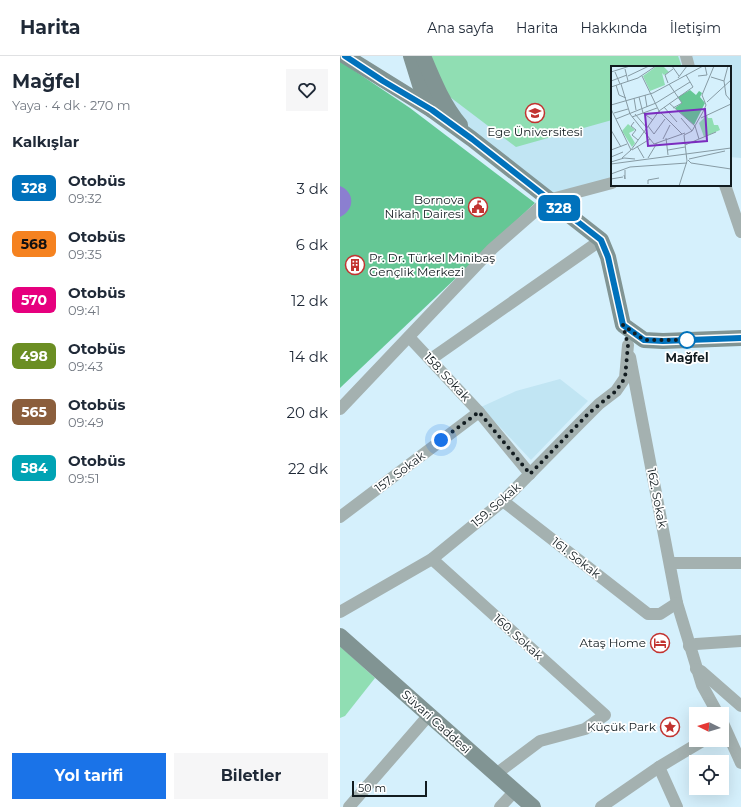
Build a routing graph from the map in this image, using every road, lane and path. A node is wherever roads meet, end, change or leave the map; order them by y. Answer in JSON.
{"nodes":[{"id":1,"x":345,"y":56,"type":"edge"},
{"id":2,"x":411,"y":56,"type":"edge"},
{"id":3,"x":423,"y":56,"type":"edge"},
{"id":4,"x":686,"y":56,"type":"edge"},
{"id":5,"x":689,"y":66,"type":"edge"},
{"id":6,"x":426,"y":83,"type":"junction"},
{"id":7,"x":402,"y":92,"type":"junction"},
{"id":8,"x":432,"y":110,"type":"junction"},
{"id":9,"x":472,"y":139,"type":"junction"},
{"id":10,"x":611,"y":183,"type":"edge"},
{"id":11,"x":725,"y":186,"type":"edge"},
{"id":12,"x":548,"y":200,"type":"junction"},
{"id":13,"x":741,"y":232,"type":"edge"},
{"id":14,"x":601,"y":240,"type":"junction"},
{"id":15,"x":623,"y":325,"type":"junction"},
{"id":16,"x":409,"y":337,"type":"junction"},
{"id":17,"x":741,"y":338,"type":"edge"},
{"id":18,"x":628,"y":345,"type":"junction"},
{"id":19,"x":431,"y":359,"type":"junction"},
{"id":20,"x":340,"y":409,"type":"edge"},
{"id":21,"x":479,"y":412,"type":"junction"},
{"id":22,"x":530,"y":474,"type":"junction"},
{"id":23,"x":503,"y":502,"type":"junction"},
{"id":24,"x":340,"y":517,"type":"edge"},
{"id":25,"x":432,"y":559,"type":"junction"},
{"id":26,"x":670,"y":563,"type":"junction"},
{"id":27,"x":741,"y":563,"type":"edge"},
{"id":28,"x":677,"y":603,"type":"junction"},
{"id":29,"x":340,"y":612,"type":"edge"},
{"id":30,"x":340,"y":636,"type":"edge"},
{"id":31,"x":741,"y":641,"type":"edge"},
{"id":32,"x":689,"y":646,"type":"junction"},
{"id":33,"x":696,"y":669,"type":"junction"},
{"id":34,"x":741,"y":706,"type":"edge"},
{"id":35,"x":714,"y":707,"type":"edge"},
{"id":36,"x":429,"y":715,"type":"junction"},
{"id":37,"x":729,"y":738,"type":"edge"},
{"id":38,"x":692,"y":747,"type":"edge"},
{"id":39,"x":741,"y":763,"type":"edge"},
{"id":40,"x":658,"y":767,"type":"junction"},
{"id":41,"x":496,"y":774,"type":"junction"},
{"id":42,"x":515,"y":791,"type":"junction"},
{"id":43,"x":349,"y":807,"type":"edge"},
{"id":44,"x":500,"y":807,"type":"edge"},
{"id":45,"x":533,"y":807,"type":"edge"},
{"id":46,"x":601,"y":807,"type":"edge"},
{"id":47,"x":677,"y":807,"type":"edge"}],
"edges":[{"from":1,"to":7,"type":"main road"},
{"from":2,"to":6,"type":"main road"},
{"from":3,"to":6,"type":"main road"},
{"from":4,"to":5,"type":"street"},
{"from":6,"to":7,"type":"main road"},
{"from":6,"to":8,"type":"main road"},
{"from":6,"to":9,"type":"main road"},
{"from":7,"to":8,"type":"main road"},
{"from":8,"to":9,"type":"main road"},
{"from":9,"to":12,"type":"main road"},
{"from":10,"to":12,"type":"street"},
{"from":11,"to":13,"type":"street"},
{"from":12,"to":14,"type":"main road"},
{"from":12,"to":16,"type":"street"},
{"from":14,"to":15,"type":"main road"},
{"from":14,"to":19,"type":"street"},
{"from":15,"to":17,"type":"main road"},
{"from":15,"to":18,"type":"street","name":"162. Sokak"},
{"from":16,"to":19,"type":"street","name":"158. Sokak"},
{"from":16,"to":20,"type":"street"},
{"from":18,"to":22,"type":"street","name":"159. Sokak"},
{"from":18,"to":26,"type":"street","name":"162. Sokak"},
{"from":19,"to":21,"type":"street","name":"158. Sokak"},
{"from":21,"to":22,"type":"street","name":"158. Sokak"},
{"from":21,"to":24,"type":"street","name":"157. Sokak"},
{"from":22,"to":23,"type":"street","name":"159. Sokak"},
{"from":23,"to":25,"type":"street","name":"159. Sokak"},
{"from":23,"to":28,"type":"street","name":"161. Sokak"},
{"from":25,"to":29,"type":"street","name":"159. Sokak"},
{"from":25,"to":41,"type":"street","name":"160. Sokak"},
{"from":26,"to":27,"type":"street"},
{"from":26,"to":28,"type":"street","name":"162. Sokak"},
{"from":28,"to":32,"type":"street","name":"162. Sokak"},
{"from":30,"to":36,"type":"main road","name":"Süvari Caddesi"},
{"from":31,"to":32,"type":"street"},
{"from":32,"to":33,"type":"street","name":"162. Sokak"},
{"from":33,"to":34,"type":"street"},
{"from":33,"to":35,"type":"street","name":"162. Sokak"},
{"from":36,"to":41,"type":"main road","name":"Süvari Caddesi"},
{"from":36,"to":43,"type":"street"},
{"from":37,"to":39,"type":"street"},
{"from":38,"to":40,"type":"street"},
{"from":40,"to":46,"type":"street"},
{"from":40,"to":47,"type":"street"},
{"from":41,"to":42,"type":"main road","name":"Süvari Caddesi"},
{"from":42,"to":44,"type":"street"},
{"from":42,"to":45,"type":"main road","name":"Süvari Caddesi"}]}
